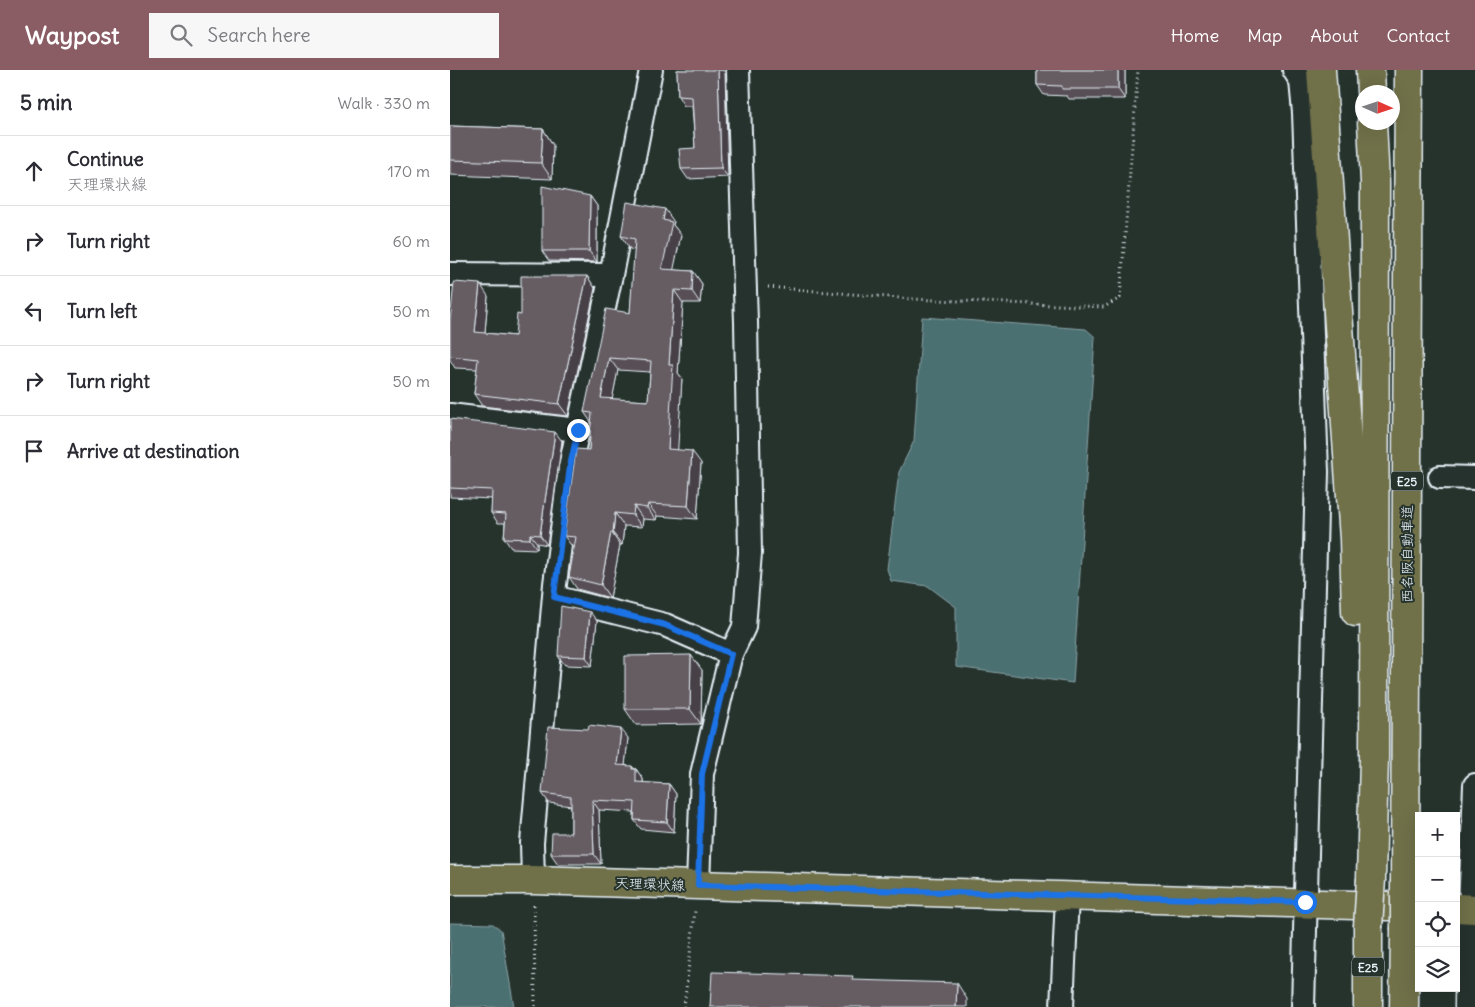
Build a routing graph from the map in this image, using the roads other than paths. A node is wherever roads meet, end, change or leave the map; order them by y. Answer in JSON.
{"nodes":[{"id":1,"x":651,"y":70,"type":"edge"},
{"id":2,"x":738,"y":70,"type":"edge"},
{"id":3,"x":1294,"y":70,"type":"edge"},
{"id":4,"x":1321,"y":70,"type":"edge"},
{"id":5,"x":1370,"y":70,"type":"edge"},
{"id":6,"x":1409,"y":70,"type":"edge"},
{"id":7,"x":1371,"y":85,"type":"edge"},
{"id":8,"x":1372,"y":130,"type":"edge"},
{"id":9,"x":450,"y":274,"type":"edge"},
{"id":10,"x":611,"y":275,"type":"junction"},
{"id":11,"x":450,"y":415,"type":"edge"},
{"id":12,"x":578,"y":430,"type":"junction"},
{"id":13,"x":1440,"y":477,"type":"tunnel mouth"},
{"id":14,"x":1475,"y":478,"type":"edge"},
{"id":15,"x":554,"y":597,"type":"junction"},
{"id":16,"x":731,"y":654,"type":"junction"},
{"id":17,"x":1374,"y":757,"type":"junction"},
{"id":18,"x":1475,"y":785,"type":"edge"},
{"id":19,"x":450,"y":880,"type":"edge"},
{"id":20,"x":533,"y":880,"type":"junction"},
{"id":21,"x":698,"y":885,"type":"junction"},
{"id":22,"x":1067,"y":896,"type":"junction"},
{"id":23,"x":1305,"y":902,"type":"junction"},
{"id":24,"x":1415,"y":906,"type":"edge"},
{"id":25,"x":1467,"y":908,"type":"edge"},
{"id":26,"x":1062,"y":1007,"type":"edge"},
{"id":27,"x":1303,"y":1007,"type":"edge"},
{"id":28,"x":1368,"y":1007,"type":"edge"},
{"id":29,"x":1404,"y":1007,"type":"edge"},
{"id":30,"x":1469,"y":1007,"type":"edge"}],
"edges":[{"from":1,"to":10,"type":"street"},
{"from":2,"to":16,"type":"street"},
{"from":3,"to":23,"type":"street"},
{"from":4,"to":17,"type":"main road"},
{"from":5,"to":7,"type":"main road"},
{"from":6,"to":29,"type":"main road","name":"西名阪自動車道","number":"E25","bridge":true},
{"from":8,"to":17,"type":"main road","number":"E25"},
{"from":9,"to":10,"type":"street"},
{"from":10,"to":12,"type":"street"},
{"from":11,"to":12,"type":"street"},
{"from":12,"to":15,"type":"street"},
{"from":13,"to":14,"type":"street"},
{"from":15,"to":16,"type":"street"},
{"from":15,"to":20,"type":"street"},
{"from":16,"to":21,"type":"street"},
{"from":17,"to":28,"type":"main road","number":"E25","bridge":true},
{"from":18,"to":25,"type":"street"},
{"from":19,"to":20,"type":"main road","name":"天理環状線"},
{"from":20,"to":21,"type":"main road","name":"天理環状線"},
{"from":21,"to":22,"type":"main road","name":"天理環状線"},
{"from":22,"to":23,"type":"main road","name":"天理環状線"},
{"from":22,"to":26,"type":"street"},
{"from":23,"to":24,"type":"main road","name":"天理環状線"},
{"from":23,"to":27,"type":"street"},
{"from":25,"to":30,"type":"street"}]}
